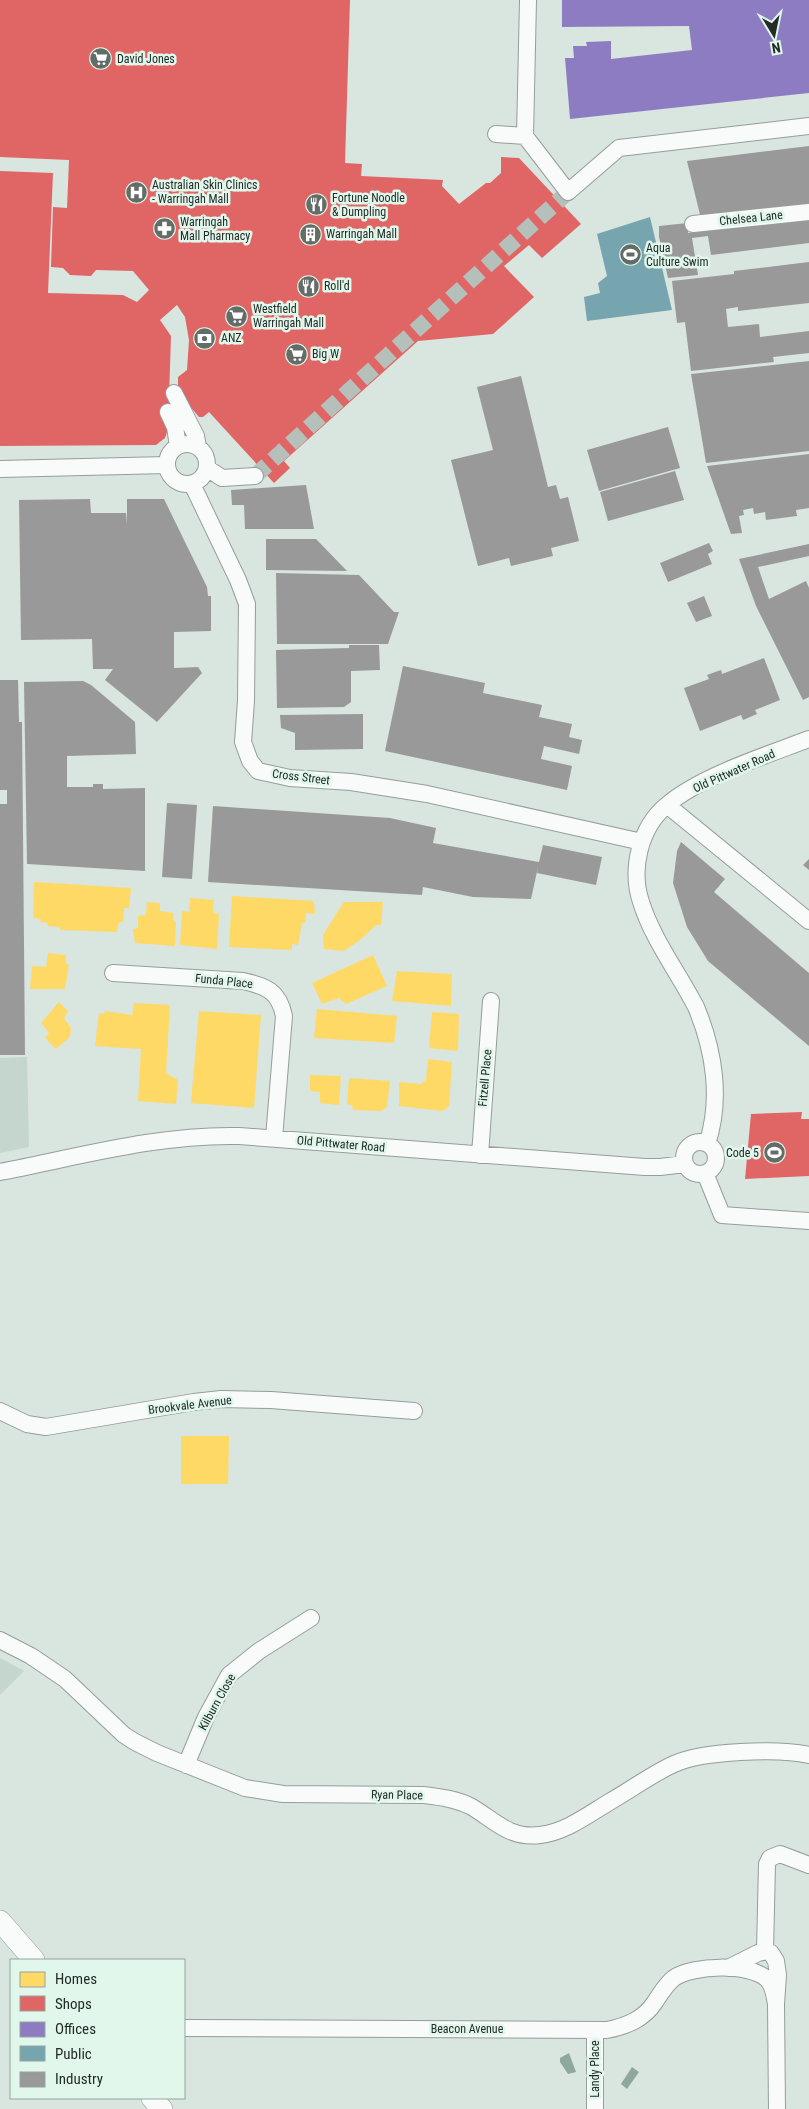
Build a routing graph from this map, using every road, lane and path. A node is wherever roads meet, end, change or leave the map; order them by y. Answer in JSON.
{"nodes":[{"id":1,"x":528,"y":0,"type":"edge"},
{"id":2,"x":809,"y":126,"type":"edge"},
{"id":3,"x":496,"y":134,"type":"dead end"},
{"id":4,"x":525,"y":136,"type":"junction"},
{"id":5,"x":809,"y":212,"type":"edge"},
{"id":6,"x":693,"y":224,"type":"dead end"},
{"id":7,"x":174,"y":393,"type":"dead end"},
{"id":8,"x":168,"y":412,"type":"dead end"},
{"id":9,"x":178,"y":446,"type":"junction"},
{"id":10,"x":198,"y":447,"type":"junction"},
{"id":11,"x":167,"y":465,"type":"junction"},
{"id":12,"x":0,"y":468,"type":"edge"},
{"id":13,"x":207,"y":468,"type":"junction"},
{"id":14,"x":254,"y":476,"type":"tunnel mouth"},
{"id":15,"x":192,"y":484,"type":"junction"},
{"id":16,"x":809,"y":739,"type":"edge"},
{"id":17,"x":667,"y":804,"type":"junction"},
{"id":18,"x":642,"y":842,"type":"junction"},
{"id":19,"x":809,"y":921,"type":"edge"},
{"id":20,"x":114,"y":973,"type":"dead end"},
{"id":21,"x":491,"y":1001,"type":"dead end"},
{"id":22,"x":274,"y":1138,"type":"junction"},
{"id":23,"x":707,"y":1144,"type":"junction"},
{"id":24,"x":480,"y":1154,"type":"junction"},
{"id":25,"x":685,"y":1164,"type":"junction"},
{"id":26,"x":0,"y":1172,"type":"edge"},
{"id":27,"x":705,"y":1173,"type":"junction"},
{"id":28,"x":809,"y":1221,"type":"edge"},
{"id":29,"x":0,"y":1410,"type":"edge"},
{"id":30,"x":414,"y":1411,"type":"dead end"},
{"id":31,"x":311,"y":1618,"type":"dead end"},
{"id":32,"x":0,"y":1640,"type":"edge"},
{"id":33,"x":809,"y":1755,"type":"edge"},
{"id":34,"x":186,"y":1765,"type":"junction"},
{"id":35,"x":809,"y":1864,"type":"edge"},
{"id":36,"x":0,"y":1921,"type":"edge"},
{"id":37,"x":765,"y":1951,"type":"junction"},
{"id":38,"x":33,"y":1959,"type":"edge"},
{"id":39,"x":728,"y":1968,"type":"junction"},
{"id":40,"x":776,"y":2004,"type":"junction"},
{"id":41,"x":185,"y":2028,"type":"edge"},
{"id":42,"x":595,"y":2030,"type":"junction"},
{"id":43,"x":153,"y":2099,"type":"edge"},
{"id":44,"x":162,"y":2109,"type":"edge"},
{"id":45,"x":595,"y":2109,"type":"edge"},
{"id":46,"x":776,"y":2109,"type":"edge"}],
"edges":[{"from":1,"to":4,"type":"street"},
{"from":2,"to":4,"type":"street"},
{"from":3,"to":4,"type":"street"},
{"from":5,"to":6,"type":"street","name":"Chelsea Lane"},
{"from":7,"to":10,"type":"street"},
{"from":8,"to":9,"type":"street"},
{"from":9,"to":10,"type":"street"},
{"from":9,"to":11,"type":"street"},
{"from":10,"to":13,"type":"street"},
{"from":11,"to":12,"type":"street"},
{"from":11,"to":15,"type":"street"},
{"from":13,"to":14,"type":"street"},
{"from":13,"to":15,"type":"street"},
{"from":15,"to":18,"type":"street","name":"Cross Street"},
{"from":16,"to":17,"type":"street","name":"Old Pittwater Road"},
{"from":17,"to":18,"type":"street","name":"Old Pittwater Road"},
{"from":17,"to":19,"type":"street"},
{"from":18,"to":23,"type":"street","name":"Old Pittwater Road"},
{"from":20,"to":22,"type":"street","name":"Funda Place"},
{"from":21,"to":24,"type":"street","name":"Fitzell Place"},
{"from":22,"to":24,"type":"street","name":"Old Pittwater Road"},
{"from":22,"to":26,"type":"street","name":"Old Pittwater Road"},
{"from":23,"to":25,"type":"street"},
{"from":23,"to":27,"type":"street"},
{"from":24,"to":25,"type":"street","name":"Old Pittwater Road"},
{"from":25,"to":27,"type":"street"},
{"from":27,"to":28,"type":"street"},
{"from":29,"to":30,"type":"street","name":"Brookvale Avenue"},
{"from":31,"to":34,"type":"street","name":"Kilburn Close"},
{"from":32,"to":34,"type":"street","name":"Ryan Place"},
{"from":33,"to":34,"type":"street","name":"Ryan Place"},
{"from":35,"to":37,"type":"street"},
{"from":36,"to":38,"type":"main road"},
{"from":37,"to":39,"type":"street","name":"Beacon Avenue"},
{"from":37,"to":40,"type":"street","name":"Beacon Avenue"},
{"from":39,"to":40,"type":"street","name":"Beacon Avenue"},
{"from":39,"to":42,"type":"street","name":"Beacon Avenue"},
{"from":40,"to":46,"type":"street","name":"Beacon Avenue"},
{"from":41,"to":42,"type":"street","name":"Beacon Avenue"},
{"from":42,"to":45,"type":"street","name":"Landy Place"},
{"from":43,"to":44,"type":"main road"}]}
